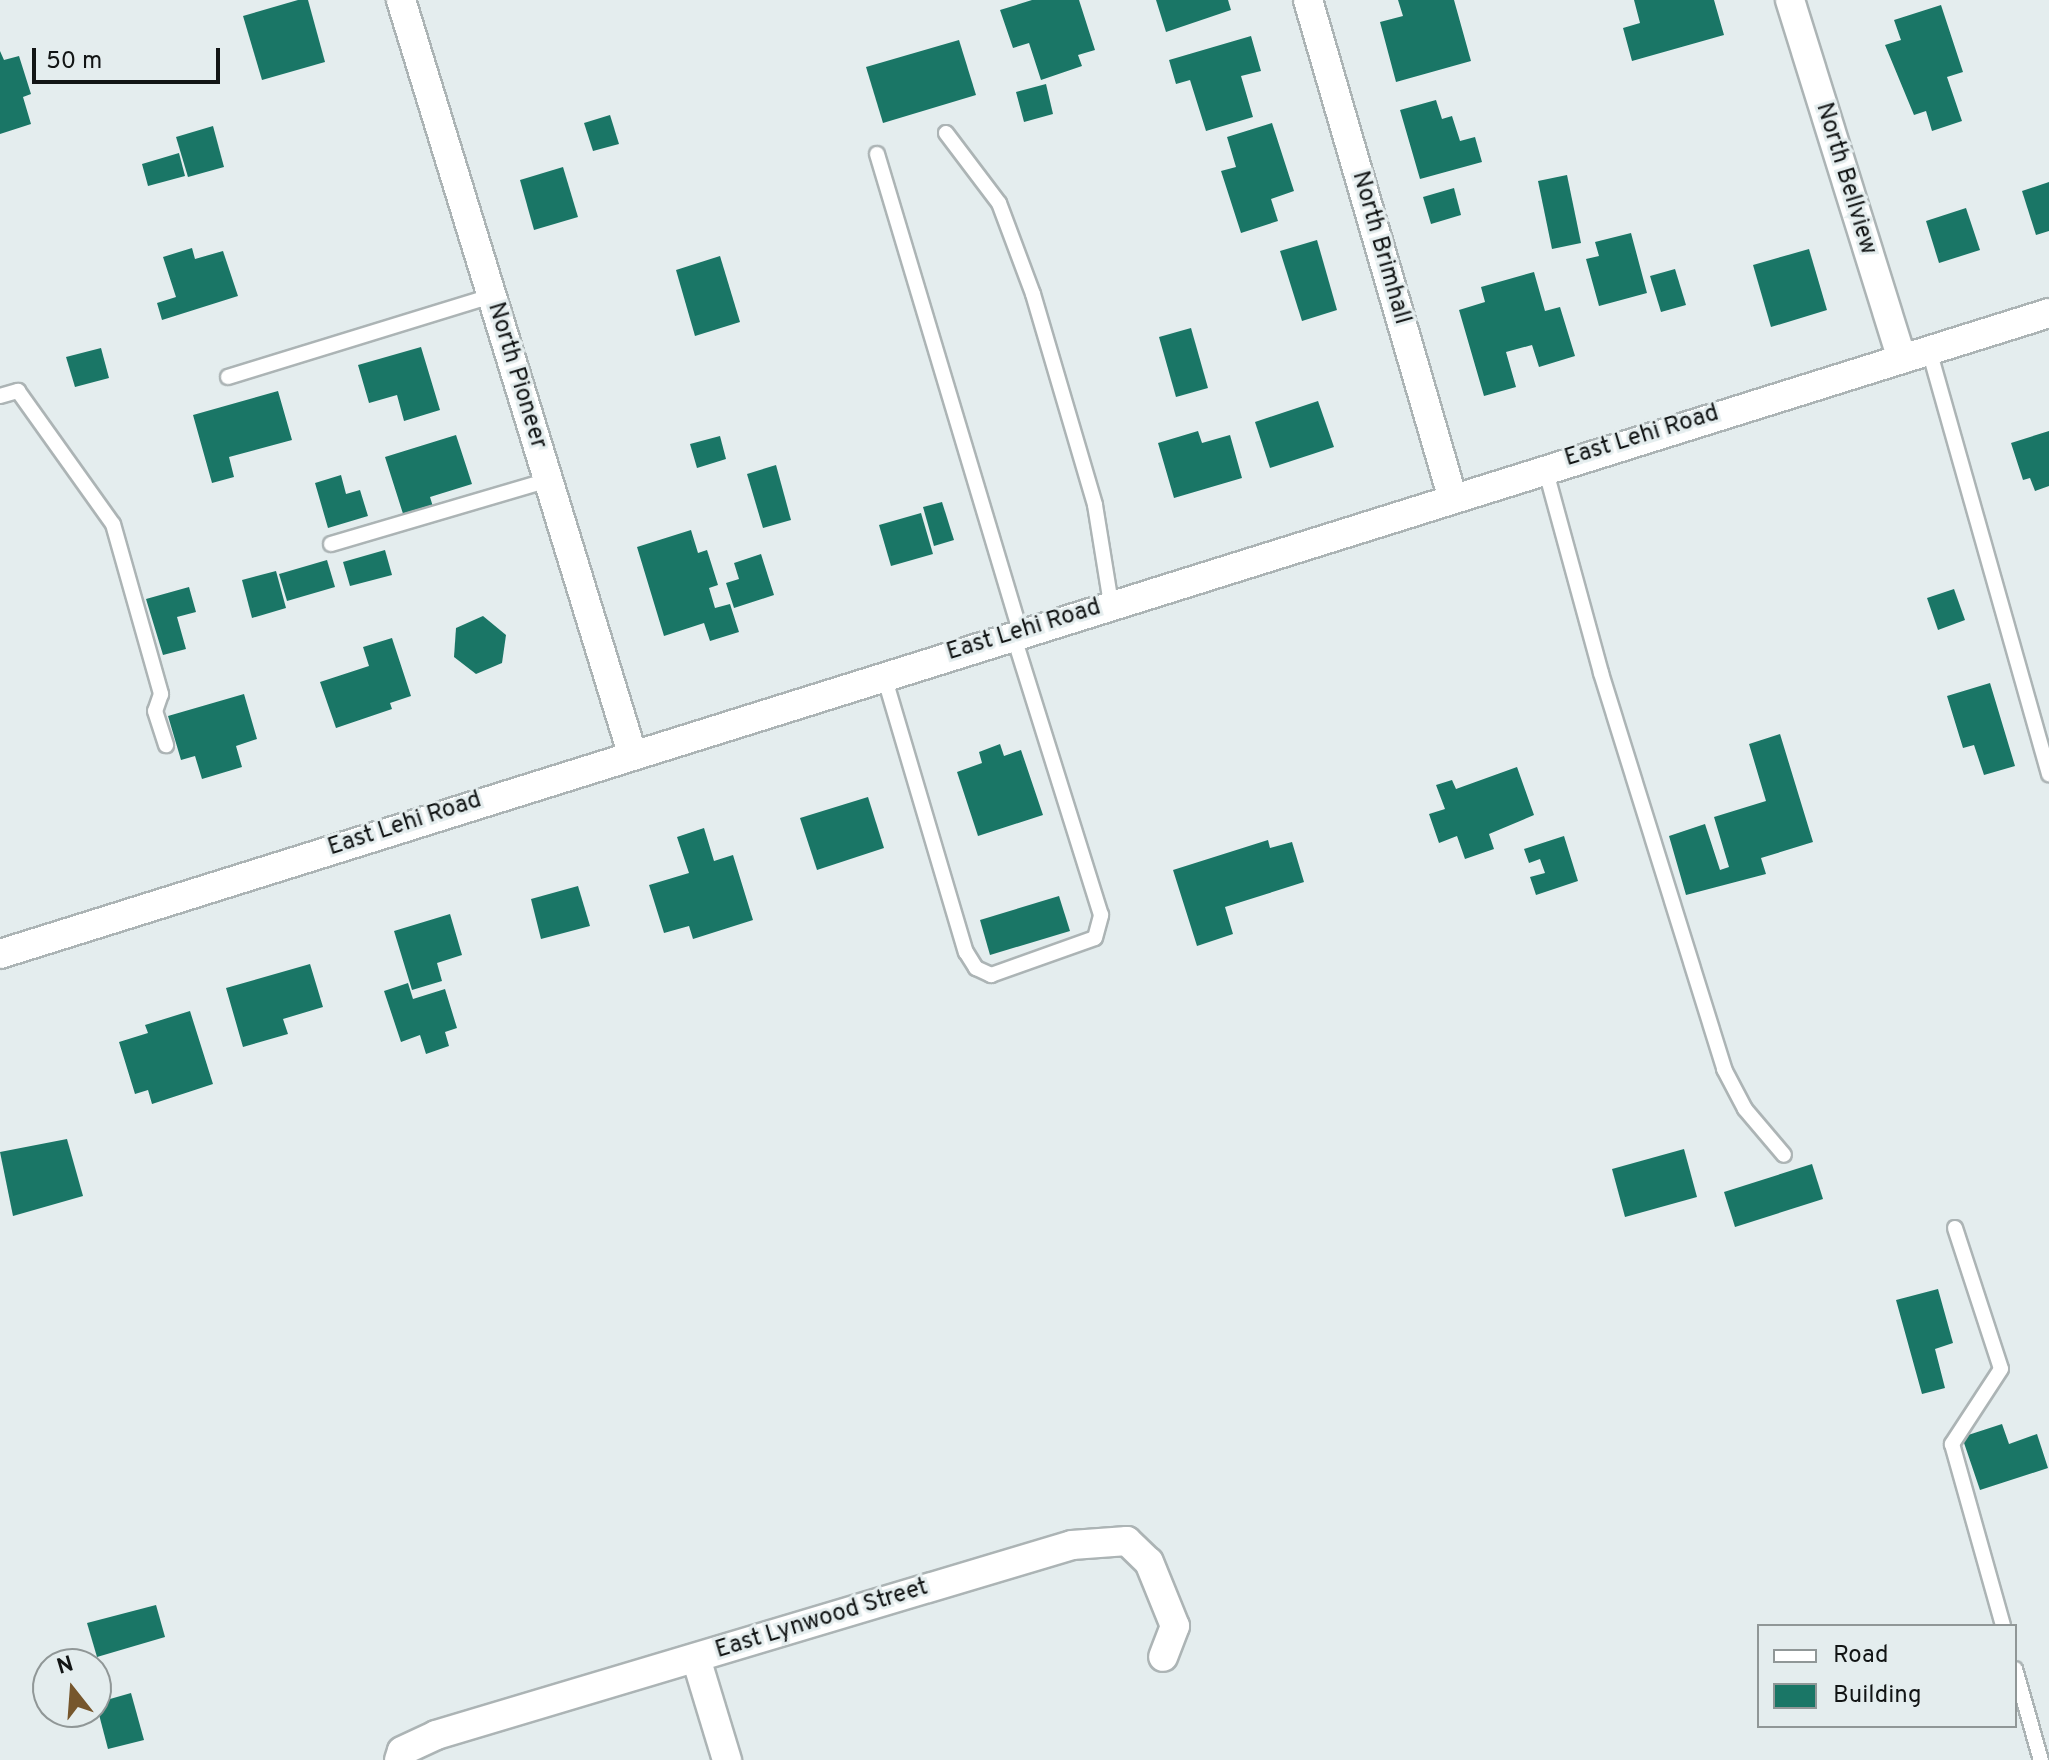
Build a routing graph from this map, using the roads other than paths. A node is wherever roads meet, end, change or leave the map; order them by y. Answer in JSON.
{"nodes":[{"id":1,"x":401,"y":0,"type":"edge"},
{"id":2,"x":1308,"y":0,"type":"edge"},
{"id":3,"x":1790,"y":0,"type":"edge"},
{"id":4,"x":946,"y":133,"type":"dead end"},
{"id":5,"x":877,"y":154,"type":"dead end"},
{"id":6,"x":492,"y":296,"type":"junction"},
{"id":7,"x":2049,"y":313,"type":"edge"},
{"id":8,"x":1929,"y":350,"type":"junction"},
{"id":9,"x":1901,"y":357,"type":"junction"},
{"id":10,"x":228,"y":377,"type":"dead end"},
{"id":11,"x":0,"y":396,"type":"edge"},
{"id":12,"x":1545,"y":467,"type":"junction"},
{"id":13,"x":548,"y":480,"type":"junction"},
{"id":14,"x":1452,"y":496,"type":"junction"},
{"id":15,"x":331,"y":544,"type":"dead end"},
{"id":16,"x":1111,"y":604,"type":"junction"},
{"id":17,"x":1017,"y":633,"type":"junction"},
{"id":18,"x":884,"y":674,"type":"junction"},
{"id":19,"x":166,"y":745,"type":"dead end"},
{"id":20,"x":632,"y":753,"type":"junction"},
{"id":21,"x":2049,"y":774,"type":"edge"},
{"id":22,"x":0,"y":954,"type":"edge"},
{"id":23,"x":1784,"y":1155,"type":"dead end"},
{"id":24,"x":1955,"y":1228,"type":"dead end"},
{"id":25,"x":2002,"y":1624,"type":"edge"},
{"id":26,"x":1163,"y":1657,"type":"dead end"},
{"id":27,"x":696,"y":1658,"type":"junction"},
{"id":28,"x":2017,"y":1676,"type":"edge"},
{"id":29,"x":399,"y":1760,"type":"edge"},
{"id":30,"x":727,"y":1760,"type":"edge"},
{"id":31,"x":2041,"y":1760,"type":"edge"}],
"edges":[{"from":1,"to":6,"type":"street","name":"North Pioneer"},
{"from":2,"to":14,"type":"street","name":"North Brimhall"},
{"from":3,"to":9,"type":"street","name":"North Bellview"},
{"from":4,"to":16,"type":"lane"},
{"from":5,"to":17,"type":"lane"},
{"from":6,"to":10,"type":"lane"},
{"from":6,"to":13,"type":"street","name":"North Pioneer"},
{"from":7,"to":8,"type":"street","name":"East Lehi Road"},
{"from":8,"to":9,"type":"street","name":"East Lehi Road"},
{"from":8,"to":21,"type":"lane"},
{"from":9,"to":12,"type":"street","name":"East Lehi Road"},
{"from":11,"to":19,"type":"lane"},
{"from":12,"to":14,"type":"street","name":"East Lehi Road"},
{"from":12,"to":23,"type":"lane"},
{"from":13,"to":15,"type":"lane"},
{"from":13,"to":20,"type":"street","name":"North Pioneer"},
{"from":14,"to":16,"type":"street","name":"East Lehi Road"},
{"from":16,"to":17,"type":"street","name":"East Lehi Road"},
{"from":17,"to":18,"type":"street","name":"East Lehi Road"},
{"from":17,"to":18,"type":"lane"},
{"from":18,"to":20,"type":"street","name":"East Lehi Road"},
{"from":20,"to":22,"type":"street","name":"East Lehi Road"},
{"from":24,"to":25,"type":"lane"},
{"from":26,"to":27,"type":"street","name":"East Lynwood Street"},
{"from":27,"to":29,"type":"street","name":"East Lynwood Street"},
{"from":27,"to":30,"type":"street"},
{"from":28,"to":31,"type":"lane"}]}
